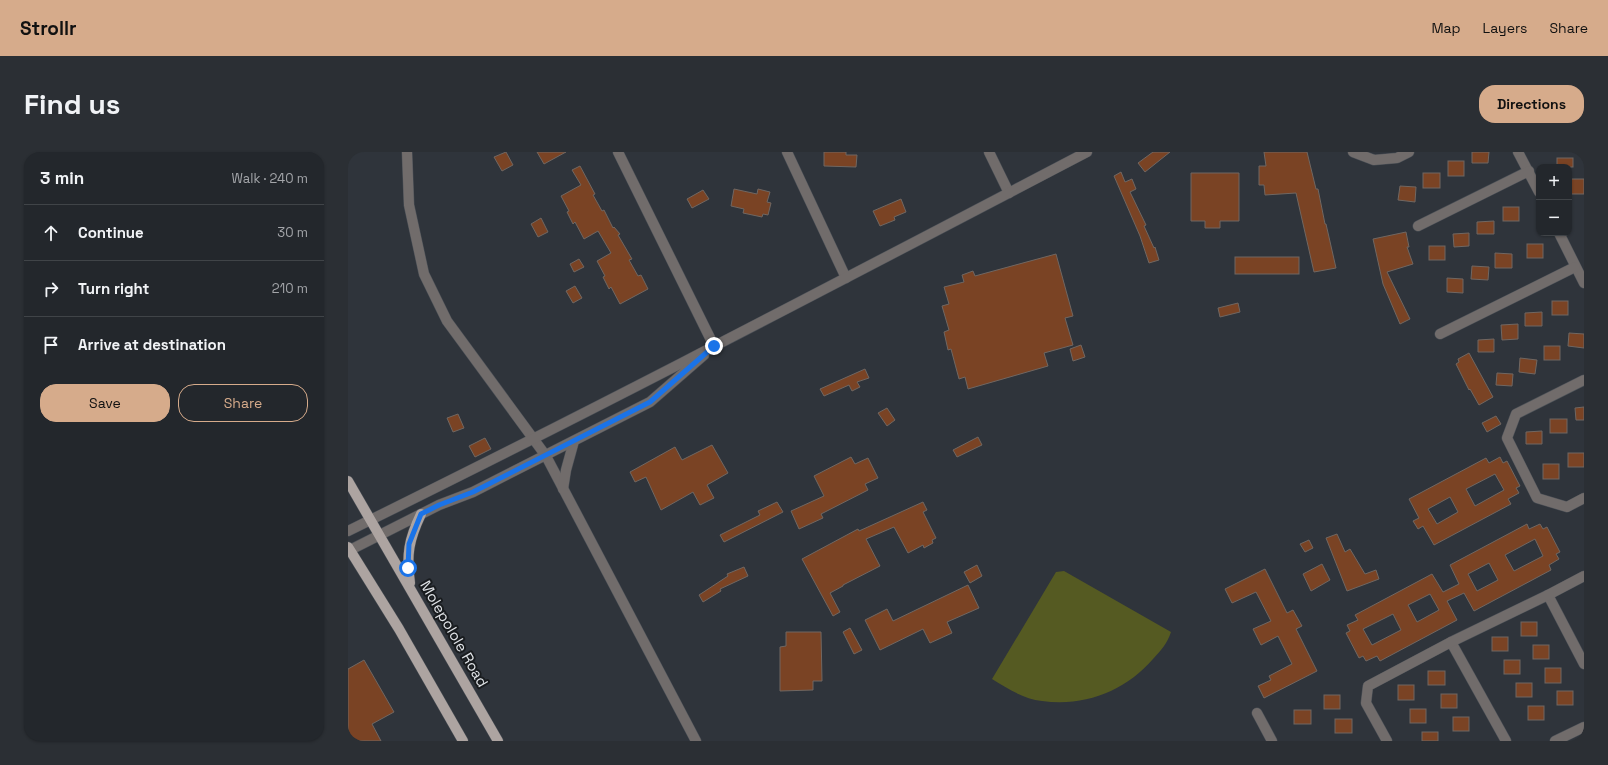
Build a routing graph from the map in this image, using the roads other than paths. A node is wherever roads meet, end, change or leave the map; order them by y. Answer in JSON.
{"nodes":[{"id":1,"x":407,"y":152,"type":"edge"},
{"id":2,"x":618,"y":152,"type":"edge"},
{"id":3,"x":787,"y":152,"type":"edge"},
{"id":4,"x":989,"y":152,"type":"edge"},
{"id":5,"x":1087,"y":152,"type":"edge"},
{"id":6,"x":1353,"y":152,"type":"edge"},
{"id":7,"x":1409,"y":152,"type":"edge"},
{"id":8,"x":1518,"y":152,"type":"edge"},
{"id":9,"x":1529,"y":171,"type":"junction"},
{"id":10,"x":1536,"y":186,"type":"edge"},
{"id":11,"x":1009,"y":193,"type":"junction"},
{"id":12,"x":1418,"y":226,"type":"dead end"},
{"id":13,"x":1560,"y":236,"type":"edge"},
{"id":14,"x":1575,"y":266,"type":"junction"},
{"id":15,"x":846,"y":278,"type":"junction"},
{"id":16,"x":1584,"y":283,"type":"edge"},
{"id":17,"x":1440,"y":334,"type":"dead end"},
{"id":18,"x":714,"y":346,"type":"junction"},
{"id":19,"x":1584,"y":380,"type":"edge"},
{"id":20,"x":533,"y":439,"type":"junction"},
{"id":21,"x":574,"y":441,"type":"junction"},
{"id":22,"x":546,"y":456,"type":"junction"},
{"id":23,"x":348,"y":481,"type":"edge"},
{"id":24,"x":563,"y":489,"type":"junction"},
{"id":25,"x":430,"y":490,"type":"junction"},
{"id":26,"x":1584,"y":498,"type":"edge"},
{"id":27,"x":439,"y":505,"type":"junction"},
{"id":28,"x":421,"y":514,"type":"junction"},
{"id":29,"x":371,"y":520,"type":"junction"},
{"id":30,"x":348,"y":531,"type":"edge"},
{"id":31,"x":380,"y":535,"type":"junction"},
{"id":32,"x":349,"y":549,"type":"edge"},
{"id":33,"x":1584,"y":576,"type":"edge"},
{"id":34,"x":411,"y":589,"type":"junction"},
{"id":35,"x":1548,"y":595,"type":"junction"},
{"id":36,"x":1451,"y":642,"type":"junction"},
{"id":37,"x":1584,"y":664,"type":"edge"},
{"id":38,"x":1257,"y":713,"type":"dead end"},
{"id":39,"x":1584,"y":727,"type":"edge"},
{"id":40,"x":462,"y":741,"type":"edge"},
{"id":41,"x":498,"y":741,"type":"edge"},
{"id":42,"x":696,"y":741,"type":"edge"},
{"id":43,"x":1272,"y":741,"type":"edge"},
{"id":44,"x":1387,"y":741,"type":"edge"},
{"id":45,"x":1506,"y":741,"type":"edge"},
{"id":46,"x":1555,"y":741,"type":"edge"}],
"edges":[{"from":1,"to":20,"type":"street"},
{"from":2,"to":18,"type":"street"},
{"from":3,"to":15,"type":"street"},
{"from":4,"to":11,"type":"street"},
{"from":5,"to":11,"type":"street"},
{"from":6,"to":7,"type":"street"},
{"from":8,"to":9,"type":"street"},
{"from":9,"to":10,"type":"street"},
{"from":9,"to":12,"type":"street"},
{"from":11,"to":15,"type":"street"},
{"from":13,"to":14,"type":"street"},
{"from":14,"to":16,"type":"street"},
{"from":14,"to":17,"type":"street"},
{"from":15,"to":18,"type":"street"},
{"from":18,"to":20,"type":"street"},
{"from":18,"to":21,"type":"street"},
{"from":19,"to":26,"type":"street"},
{"from":20,"to":22,"type":"street"},
{"from":20,"to":25,"type":"street"},
{"from":21,"to":22,"type":"street"},
{"from":21,"to":24,"type":"street"},
{"from":22,"to":24,"type":"street"},
{"from":22,"to":27,"type":"street"},
{"from":23,"to":29,"type":"main road","name":"Molepolole Road"},
{"from":24,"to":42,"type":"street"},
{"from":25,"to":27,"type":"street"},
{"from":25,"to":29,"type":"street"},
{"from":27,"to":28,"type":"street"},
{"from":28,"to":31,"type":"street"},
{"from":28,"to":34,"type":"main road"},
{"from":29,"to":30,"type":"street"},
{"from":29,"to":31,"type":"main road","name":"Molepolole Road"},
{"from":31,"to":32,"type":"street"},
{"from":31,"to":34,"type":"main road","name":"Molepolole Road"},
{"from":32,"to":40,"type":"main road"},
{"from":33,"to":35,"type":"street"},
{"from":34,"to":41,"type":"main road","name":"Molepolole Road"},
{"from":35,"to":36,"type":"street"},
{"from":35,"to":37,"type":"street"},
{"from":36,"to":44,"type":"street"},
{"from":36,"to":45,"type":"street"},
{"from":38,"to":43,"type":"street"},
{"from":39,"to":46,"type":"street"}]}
